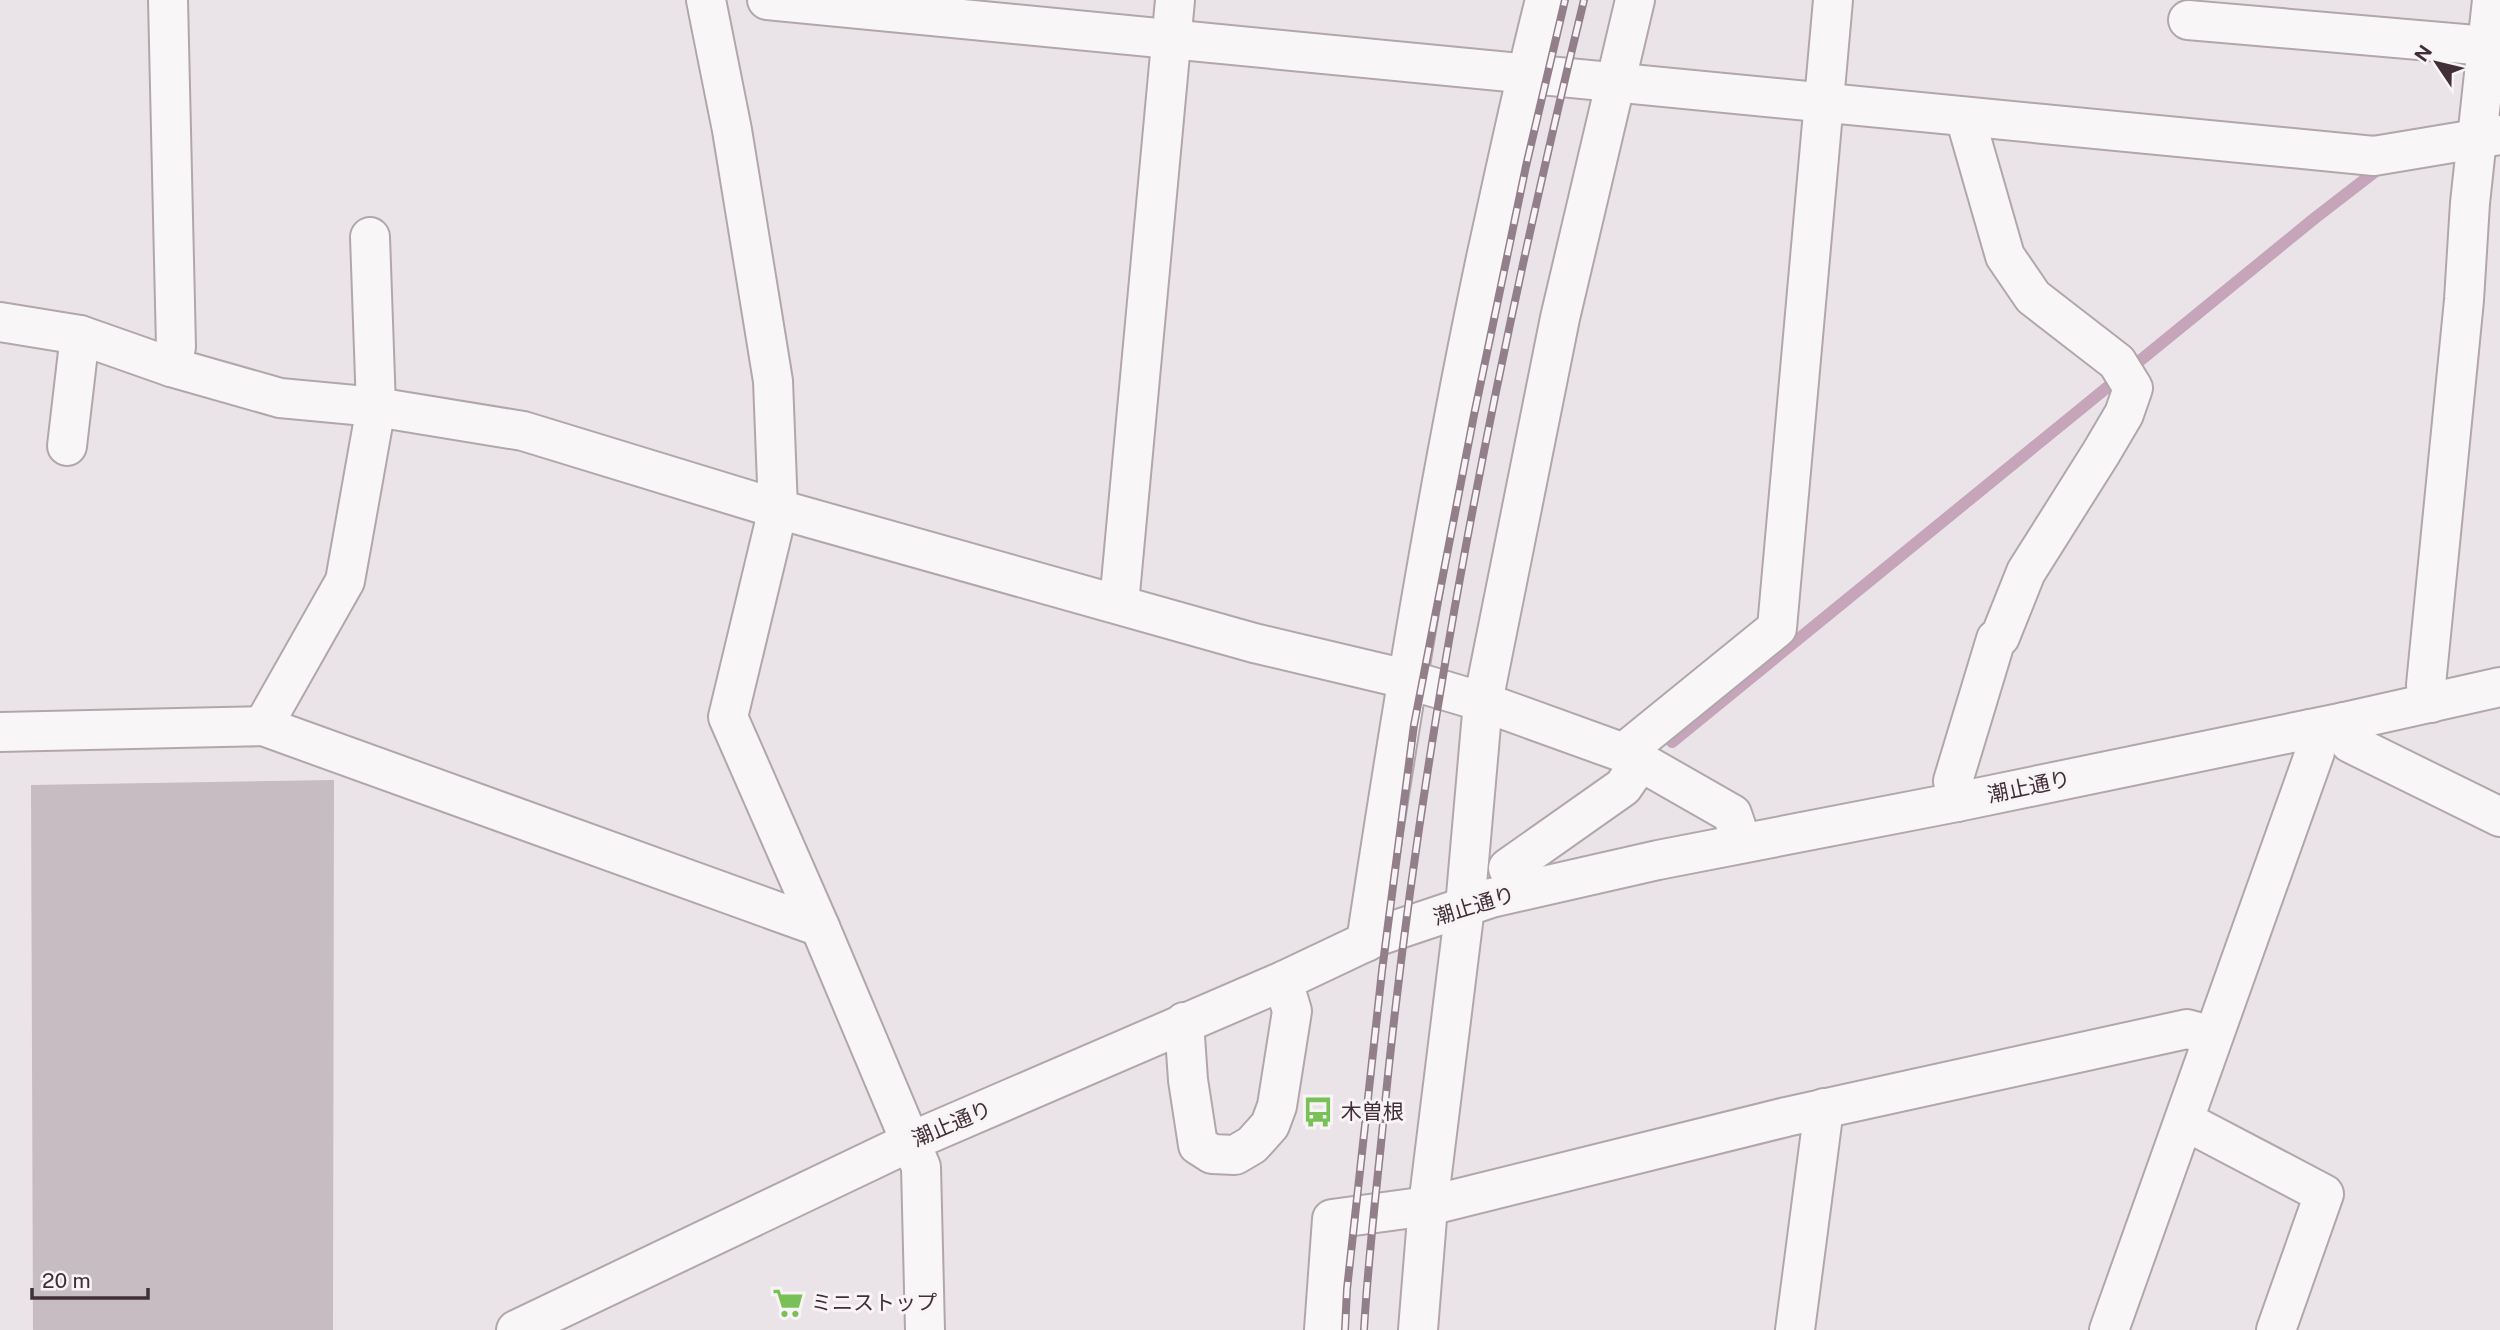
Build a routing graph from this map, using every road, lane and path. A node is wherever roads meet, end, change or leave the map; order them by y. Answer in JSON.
{"nodes":[{"id":1,"x":168,"y":0,"type":"edge"},
{"id":2,"x":706,"y":0,"type":"edge"},
{"id":3,"x":767,"y":0,"type":"edge"},
{"id":4,"x":1175,"y":0,"type":"edge"},
{"id":5,"x":1545,"y":0,"type":"edge"},
{"id":6,"x":1635,"y":0,"type":"edge"},
{"id":7,"x":1833,"y":0,"type":"edge"},
{"id":8,"x":2492,"y":0,"type":"edge"},
{"id":9,"x":2188,"y":20,"type":"dead end"},
{"id":10,"x":1171,"y":39,"type":"junction"},
{"id":11,"x":2487,"y":46,"type":"junction"},
{"id":12,"x":1526,"y":75,"type":"junction"},
{"id":13,"x":1614,"y":82,"type":"junction"},
{"id":14,"x":1824,"y":101,"type":"junction"},
{"id":15,"x":1965,"y":117,"type":"junction"},
{"id":16,"x":2489,"y":137,"type":"edge"},
{"id":17,"x":370,"y":237,"type":"dead end"},
{"id":18,"x":0,"y":321,"type":"edge"},
{"id":19,"x":80,"y":335,"type":"junction"},
{"id":20,"x":171,"y":367,"type":"junction"},
{"id":21,"x":376,"y":407,"type":"junction"},
{"id":22,"x":67,"y":446,"type":"dead end"},
{"id":23,"x":778,"y":509,"type":"junction"},
{"id":24,"x":1119,"y":604,"type":"junction"},
{"id":25,"x":1406,"y":679,"type":"junction"},
{"id":26,"x":2500,"y":687,"type":"edge"},
{"id":27,"x":1483,"y":702,"type":"junction"},
{"id":28,"x":2431,"y":703,"type":"junction"},
{"id":29,"x":2327,"y":725,"type":"junction"},
{"id":30,"x":264,"y":726,"type":"junction"},
{"id":31,"x":0,"y":732,"type":"edge"},
{"id":32,"x":1634,"y":757,"type":"junction"},
{"id":33,"x":1957,"y":802,"type":"junction"},
{"id":34,"x":2500,"y":817,"type":"edge"},
{"id":35,"x":1742,"y":843,"type":"junction"},
{"id":36,"x":1508,"y":868,"type":"dead end"},
{"id":37,"x":1465,"y":907,"type":"junction"},
{"id":38,"x":820,"y":927,"type":"junction"},
{"id":39,"x":1366,"y":942,"type":"junction"},
{"id":40,"x":1283,"y":981,"type":"junction"},
{"id":41,"x":1184,"y":1022,"type":"junction"},
{"id":42,"x":2213,"y":1036,"type":"junction"},
{"id":43,"x":1825,"y":1108,"type":"junction"},
{"id":44,"x":2185,"y":1121,"type":"junction"},
{"id":45,"x":912,"y":1141,"type":"junction"},
{"id":46,"x":1429,"y":1206,"type":"junction"},
{"id":47,"x":516,"y":1330,"type":"edge"},
{"id":48,"x":925,"y":1330,"type":"edge"},
{"id":49,"x":1324,"y":1330,"type":"edge"},
{"id":50,"x":1418,"y":1330,"type":"edge"},
{"id":51,"x":1795,"y":1330,"type":"edge"},
{"id":52,"x":2109,"y":1330,"type":"edge"},
{"id":53,"x":2276,"y":1330,"type":"edge"}],
"edges":[{"from":1,"to":20,"type":"street"},
{"from":2,"to":23,"type":"street"},
{"from":3,"to":10,"type":"street"},
{"from":4,"to":10,"type":"street"},
{"from":5,"to":12,"type":"street"},
{"from":6,"to":13,"type":"street"},
{"from":7,"to":14,"type":"street"},
{"from":8,"to":11,"type":"street"},
{"from":9,"to":11,"type":"street"},
{"from":10,"to":12,"type":"street"},
{"from":10,"to":24,"type":"street"},
{"from":11,"to":16,"type":"street"},
{"from":12,"to":13,"type":"street"},
{"from":12,"to":25,"type":"street"},
{"from":13,"to":14,"type":"street"},
{"from":13,"to":27,"type":"street"},
{"from":14,"to":15,"type":"street"},
{"from":14,"to":32,"type":"street"},
{"from":15,"to":16,"type":"street"},
{"from":15,"to":33,"type":"street"},
{"from":16,"to":28,"type":"street"},
{"from":17,"to":21,"type":"street"},
{"from":18,"to":19,"type":"street"},
{"from":19,"to":20,"type":"street"},
{"from":19,"to":22,"type":"street"},
{"from":20,"to":21,"type":"street"},
{"from":21,"to":23,"type":"street"},
{"from":21,"to":30,"type":"street"},
{"from":23,"to":24,"type":"street"},
{"from":23,"to":38,"type":"street"},
{"from":24,"to":25,"type":"street"},
{"from":25,"to":27,"type":"street"},
{"from":25,"to":39,"type":"street"},
{"from":26,"to":28,"type":"street","name":"潮止通り"},
{"from":27,"to":32,"type":"street"},
{"from":27,"to":37,"type":"street"},
{"from":28,"to":29,"type":"street","name":"潮止通り"},
{"from":29,"to":33,"type":"street","name":"潮止通り"},
{"from":29,"to":34,"type":"street"},
{"from":29,"to":42,"type":"street"},
{"from":30,"to":31,"type":"street"},
{"from":30,"to":38,"type":"street"},
{"from":32,"to":35,"type":"street"},
{"from":32,"to":36,"type":"street"},
{"from":33,"to":35,"type":"street","name":"潮止通り"},
{"from":35,"to":37,"type":"street","name":"潮止通り"},
{"from":37,"to":39,"type":"street","name":"潮止通り"},
{"from":37,"to":46,"type":"street"},
{"from":38,"to":45,"type":"street"},
{"from":39,"to":40,"type":"street","name":"潮止通り"},
{"from":40,"to":41,"type":"street","name":"潮止通り"},
{"from":40,"to":41,"type":"street"},
{"from":41,"to":45,"type":"street","name":"潮止通り"},
{"from":42,"to":43,"type":"street"},
{"from":42,"to":44,"type":"street"},
{"from":43,"to":46,"type":"street"},
{"from":43,"to":51,"type":"street"},
{"from":44,"to":52,"type":"street"},
{"from":44,"to":53,"type":"street"},
{"from":45,"to":47,"type":"street","name":"潮止通り"},
{"from":45,"to":48,"type":"street"},
{"from":46,"to":49,"type":"street"},
{"from":46,"to":50,"type":"street"}]}
